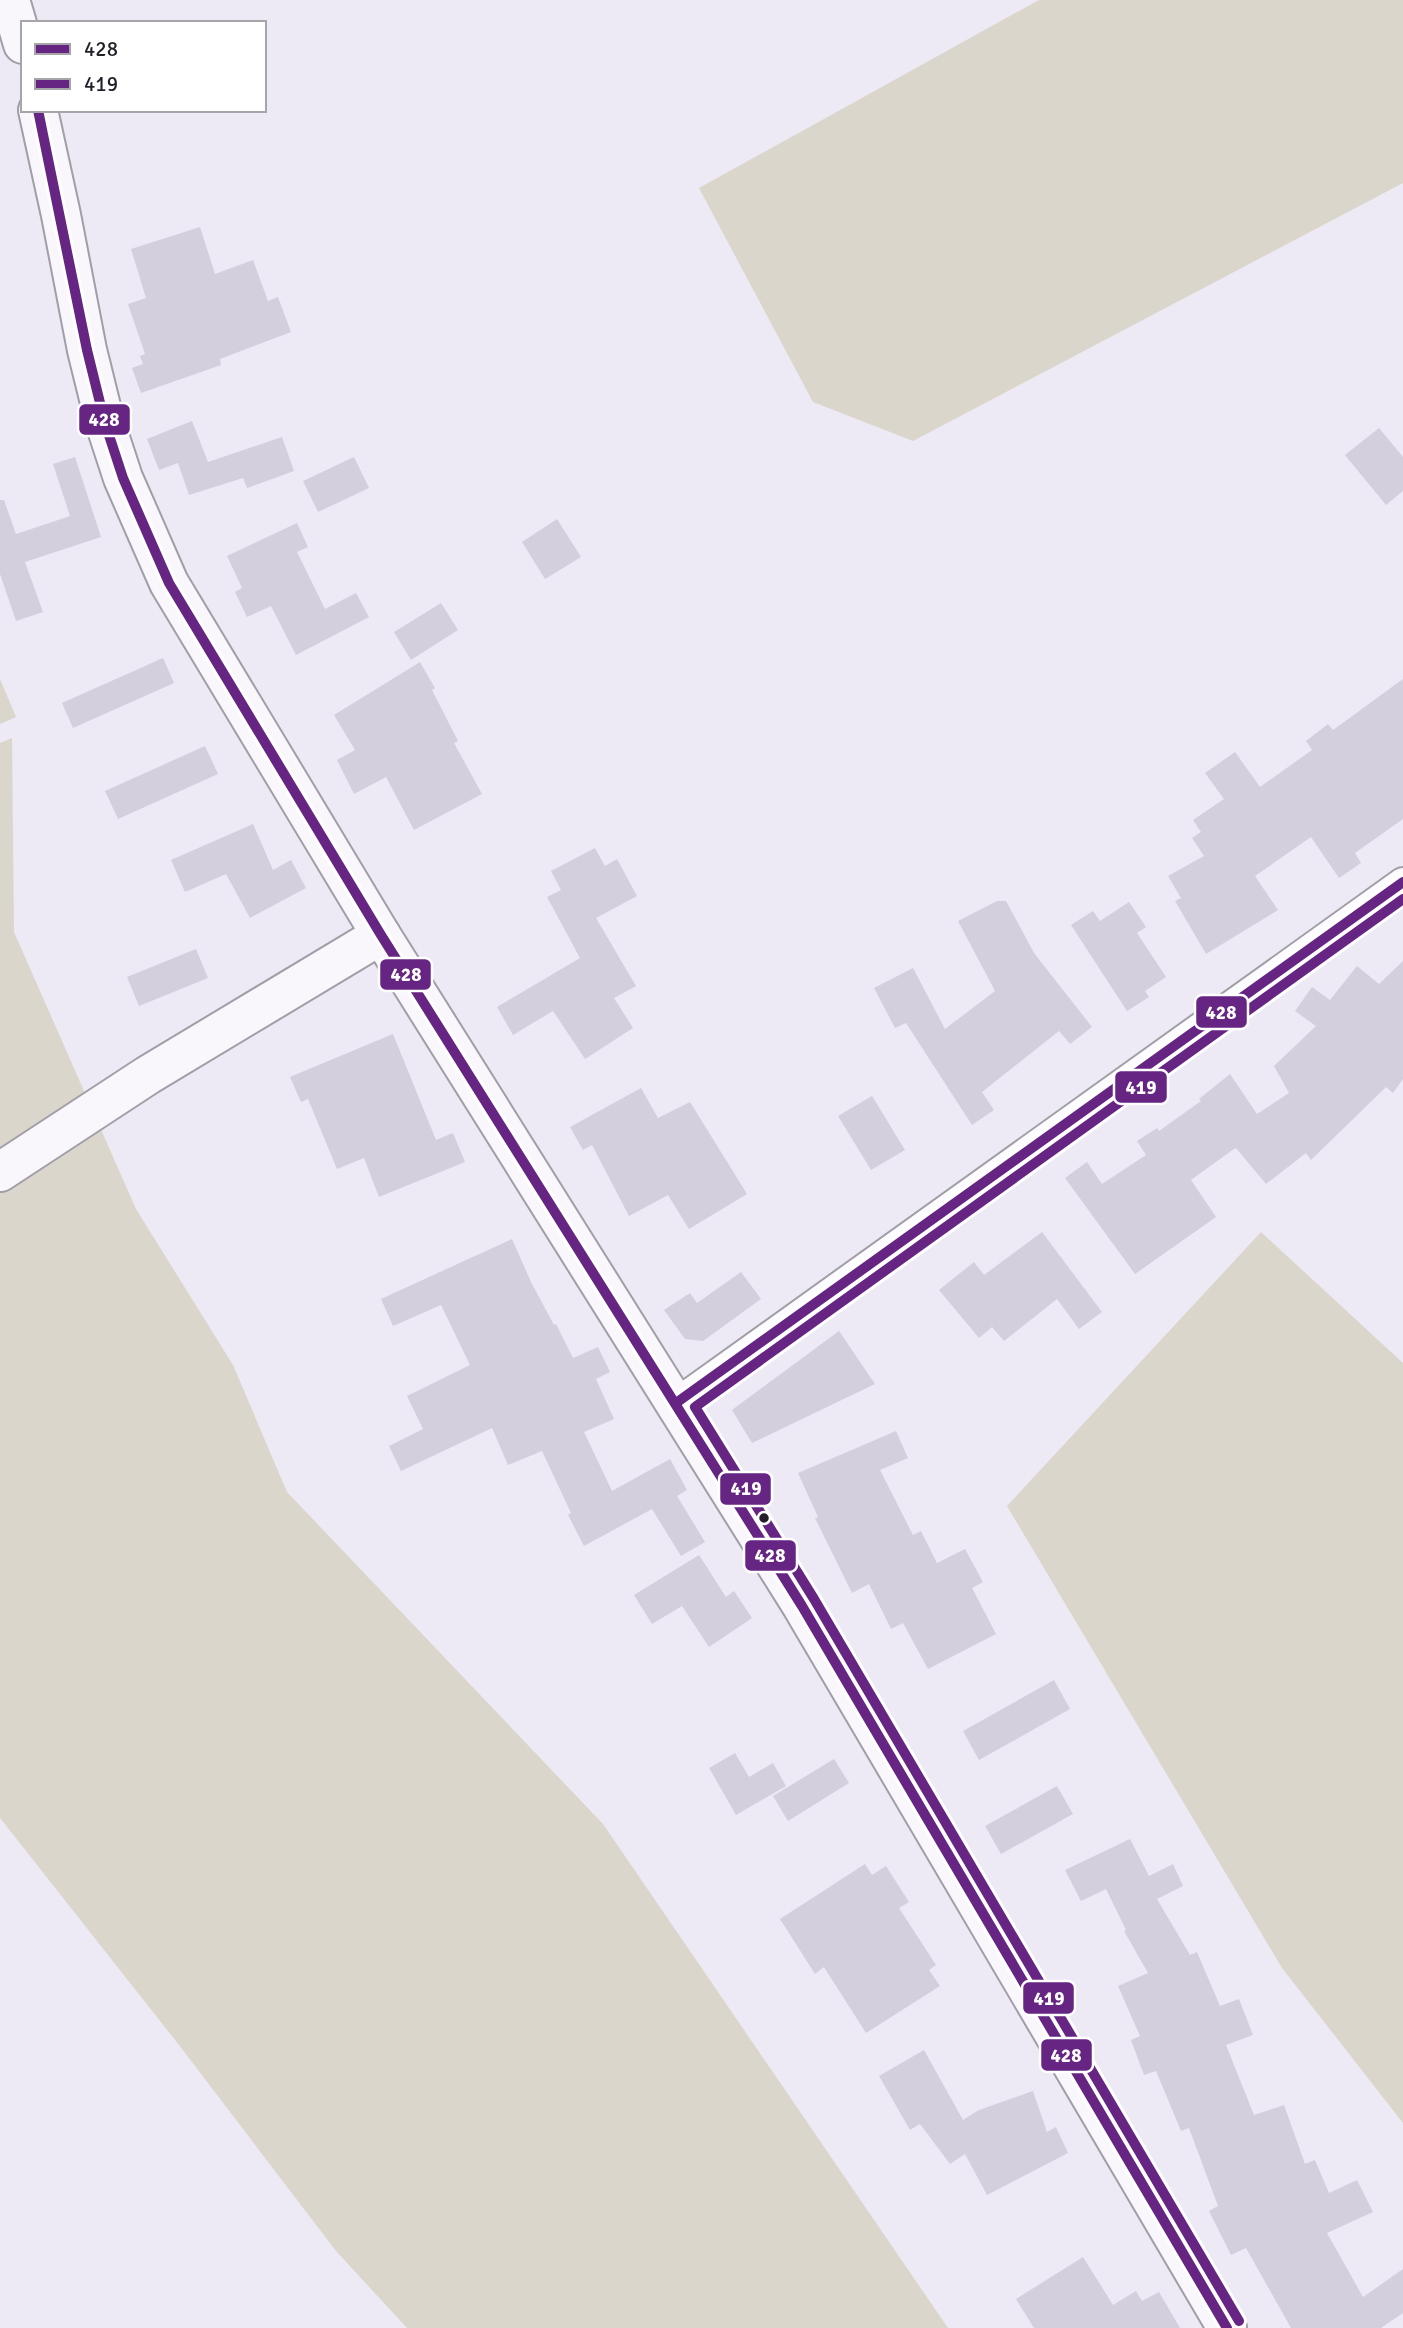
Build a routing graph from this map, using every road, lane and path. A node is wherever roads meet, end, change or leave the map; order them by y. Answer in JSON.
{"nodes":[{"id":1,"x":10,"y":0,"type":"edge"},
{"id":2,"x":21,"y":37,"type":"edge"},
{"id":3,"x":38,"y":112,"type":"edge"},
{"id":4,"x":1403,"y":882,"type":"edge"},
{"id":5,"x":381,"y":935,"type":"junction"},
{"id":6,"x":0,"y":1172,"type":"edge"},
{"id":7,"x":676,"y":1403,"type":"junction"},
{"id":8,"x":1227,"y":2328,"type":"edge"}],
"edges":[{"from":1,"to":2,"type":"main road"},
{"from":3,"to":5,"type":"main road"},
{"from":4,"to":7,"type":"street"},
{"from":5,"to":6,"type":"main road"},
{"from":5,"to":7,"type":"main road"},
{"from":7,"to":8,"type":"main road"}]}
